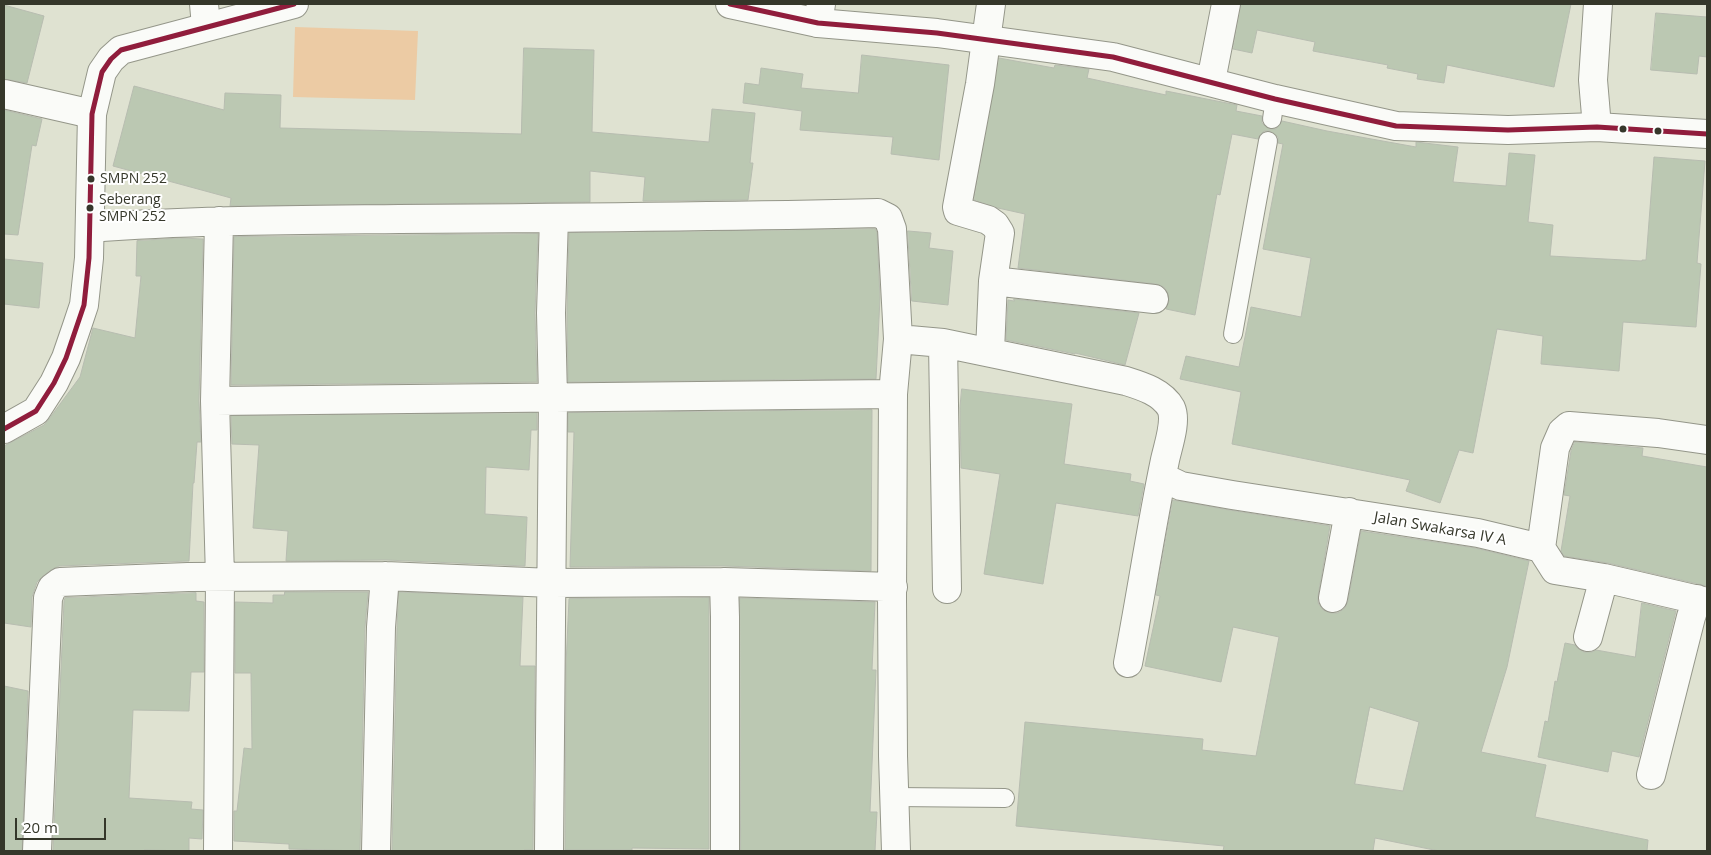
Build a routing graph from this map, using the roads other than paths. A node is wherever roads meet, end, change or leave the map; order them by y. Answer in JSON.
{"nodes":[{"id":1,"x":294,"y":4,"type":"edge"},
{"id":2,"x":730,"y":4,"type":"edge"},
{"id":3,"x":991,"y":4,"type":"edge"},
{"id":4,"x":1226,"y":4,"type":"edge"},
{"id":5,"x":1598,"y":4,"type":"edge"},
{"id":6,"x":819,"y":13,"type":"edge"},
{"id":7,"x":205,"y":15,"type":"edge"},
{"id":8,"x":987,"y":40,"type":"junction"},
{"id":9,"x":1211,"y":81,"type":"junction"},
{"id":10,"x":4,"y":94,"type":"edge"},
{"id":11,"x":92,"y":114,"type":"junction"},
{"id":12,"x":1596,"y":127,"type":"junction"},
{"id":13,"x":1707,"y":134,"type":"edge"},
{"id":14,"x":1268,"y":141,"type":"dead end"},
{"id":15,"x":554,"y":218,"type":"junction"},
{"id":16,"x":219,"y":221,"type":"junction"},
{"id":17,"x":90,"y":228,"type":"junction"},
{"id":18,"x":993,"y":281,"type":"junction"},
{"id":19,"x":1154,"y":299,"type":"dead end"},
{"id":20,"x":1233,"y":334,"type":"dead end"},
{"id":21,"x":898,"y":339,"type":"junction"},
{"id":22,"x":943,"y":343,"type":"junction"},
{"id":23,"x":990,"y":352,"type":"junction"},
{"id":24,"x":893,"y":394,"type":"junction"},
{"id":25,"x":553,"y":397,"type":"junction"},
{"id":26,"x":215,"y":401,"type":"junction"},
{"id":27,"x":4,"y":429,"type":"edge"},
{"id":28,"x":1707,"y":440,"type":"edge"},
{"id":29,"x":1162,"y":477,"type":"junction"},
{"id":30,"x":1349,"y":512,"type":"junction"},
{"id":31,"x":1541,"y":548,"type":"junction"},
{"id":32,"x":386,"y":576,"type":"junction"},
{"id":33,"x":220,"y":577,"type":"junction"},
{"id":34,"x":1604,"y":578,"type":"junction"},
{"id":35,"x":724,"y":582,"type":"junction"},
{"id":36,"x":552,"y":583,"type":"junction"},
{"id":37,"x":892,"y":587,"type":"junction"},
{"id":38,"x":947,"y":589,"type":"dead end"},
{"id":39,"x":1333,"y":598,"type":"dead end"},
{"id":40,"x":1702,"y":601,"type":"edge"},
{"id":41,"x":1588,"y":637,"type":"dead end"},
{"id":42,"x":1128,"y":663,"type":"dead end"},
{"id":43,"x":1651,"y":775,"type":"dead end"},
{"id":44,"x":894,"y":797,"type":"junction"},
{"id":45,"x":1005,"y":798,"type":"dead end"},
{"id":46,"x":38,"y":851,"type":"edge"},
{"id":47,"x":218,"y":851,"type":"edge"},
{"id":48,"x":376,"y":851,"type":"edge"},
{"id":49,"x":549,"y":851,"type":"edge"},
{"id":50,"x":725,"y":851,"type":"edge"},
{"id":51,"x":896,"y":851,"type":"edge"}],
"edges":[{"from":1,"to":7,"type":"street"},
{"from":2,"to":6,"type":"street"},
{"from":3,"to":8,"type":"street"},
{"from":4,"to":9,"type":"street"},
{"from":5,"to":12,"type":"street"},
{"from":6,"to":8,"type":"street"},
{"from":7,"to":11,"type":"street"},
{"from":8,"to":9,"type":"street"},
{"from":8,"to":18,"type":"street"},
{"from":9,"to":12,"type":"street"},
{"from":10,"to":11,"type":"street"},
{"from":11,"to":17,"type":"street"},
{"from":12,"to":13,"type":"street"},
{"from":14,"to":20,"type":"lane"},
{"from":15,"to":16,"type":"street"},
{"from":15,"to":21,"type":"street"},
{"from":15,"to":25,"type":"street"},
{"from":16,"to":17,"type":"street"},
{"from":16,"to":26,"type":"street"},
{"from":17,"to":27,"type":"street"},
{"from":18,"to":19,"type":"street"},
{"from":18,"to":23,"type":"street"},
{"from":21,"to":22,"type":"street"},
{"from":21,"to":24,"type":"street"},
{"from":22,"to":23,"type":"street"},
{"from":22,"to":38,"type":"street"},
{"from":23,"to":29,"type":"street"},
{"from":24,"to":25,"type":"street"},
{"from":24,"to":37,"type":"street"},
{"from":25,"to":26,"type":"street"},
{"from":25,"to":36,"type":"street"},
{"from":26,"to":33,"type":"street"},
{"from":28,"to":31,"type":"street"},
{"from":29,"to":30,"type":"street","name":"Jalan Swakarsa IV A"},
{"from":29,"to":42,"type":"street"},
{"from":30,"to":31,"type":"street","name":"Jalan Swakarsa IV A"},
{"from":30,"to":39,"type":"street"},
{"from":31,"to":34,"type":"street"},
{"from":32,"to":33,"type":"street"},
{"from":32,"to":36,"type":"street"},
{"from":32,"to":48,"type":"street"},
{"from":33,"to":46,"type":"street"},
{"from":33,"to":47,"type":"street"},
{"from":34,"to":40,"type":"street"},
{"from":34,"to":41,"type":"street"},
{"from":35,"to":36,"type":"street"},
{"from":35,"to":37,"type":"street"},
{"from":35,"to":50,"type":"street"},
{"from":36,"to":49,"type":"street"},
{"from":37,"to":44,"type":"street"},
{"from":40,"to":43,"type":"street"},
{"from":44,"to":45,"type":"lane"},
{"from":44,"to":51,"type":"street"}]}
